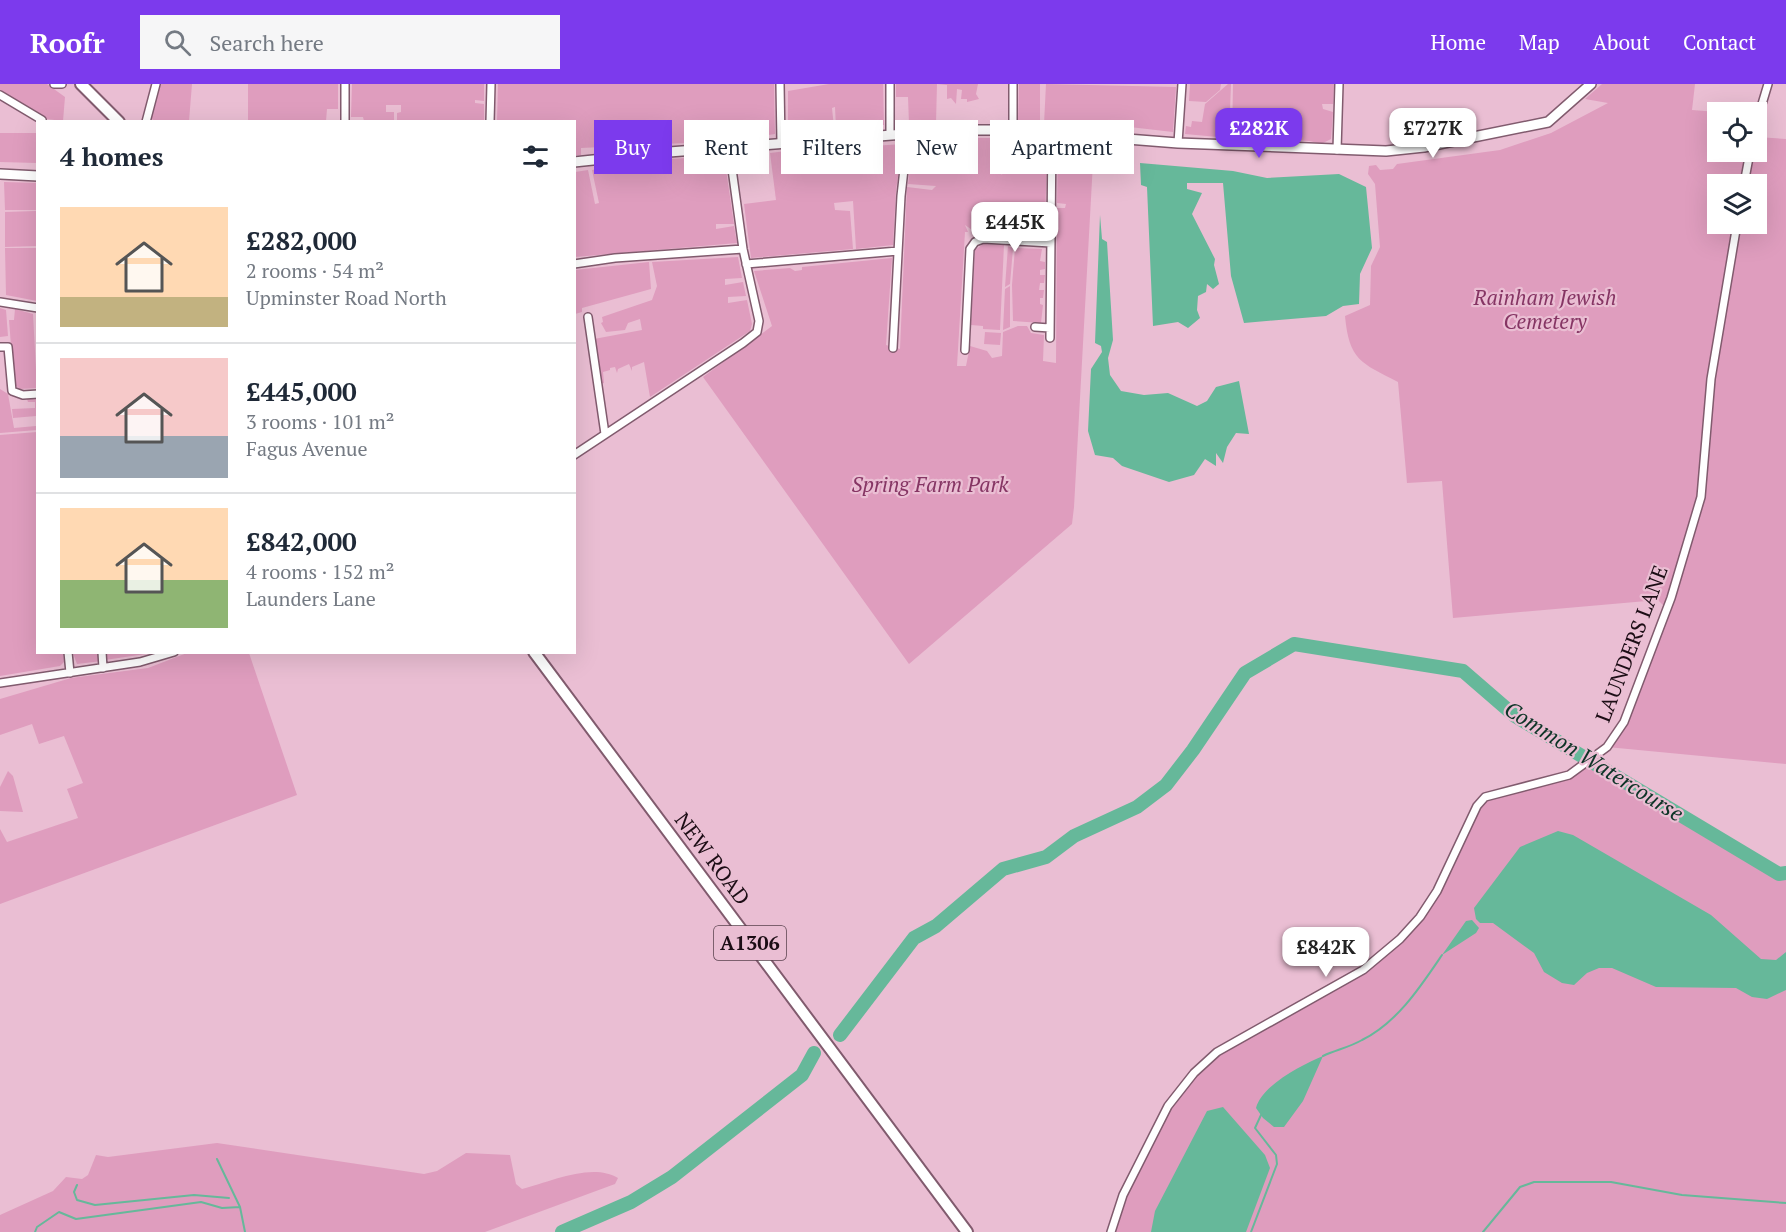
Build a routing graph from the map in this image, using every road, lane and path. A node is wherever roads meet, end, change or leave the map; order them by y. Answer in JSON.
{"nodes":[{"id":1,"x":54,"y":84,"type":"edge"},
{"id":2,"x":62,"y":84,"type":"edge"},
{"id":3,"x":81,"y":84,"type":"edge"},
{"id":4,"x":156,"y":84,"type":"edge"},
{"id":5,"x":345,"y":84,"type":"edge"},
{"id":6,"x":491,"y":84,"type":"edge"},
{"id":7,"x":780,"y":84,"type":"edge"},
{"id":8,"x":890,"y":84,"type":"edge"},
{"id":9,"x":1013,"y":84,"type":"edge"},
{"id":10,"x":1182,"y":84,"type":"edge"},
{"id":11,"x":1339,"y":84,"type":"edge"},
{"id":12,"x":1591,"y":84,"type":"edge"},
{"id":13,"x":1768,"y":84,"type":"edge"},
{"id":14,"x":0,"y":95,"type":"edge"},
{"id":15,"x":1763,"y":102,"type":"edge"},
{"id":16,"x":42,"y":120,"type":"dead end"},
{"id":17,"x":117,"y":120,"type":"edge"},
{"id":18,"x":147,"y":120,"type":"edge"},
{"id":19,"x":345,"y":120,"type":"edge"},
{"id":20,"x":490,"y":120,"type":"edge"},
{"id":21,"x":1013,"y":120,"type":"edge"},
{"id":22,"x":895,"y":134,"type":"edge"},
{"id":23,"x":890,"y":135,"type":"junction"},
{"id":24,"x":883,"y":136,"type":"edge"},
{"id":25,"x":1134,"y":140,"type":"edge"},
{"id":26,"x":781,"y":143,"type":"joint"},
{"id":27,"x":1178,"y":143,"type":"junction"},
{"id":28,"x":769,"y":144,"type":"edge"},
{"id":29,"x":1337,"y":150,"type":"junction"},
{"id":30,"x":684,"y":151,"type":"edge"},
{"id":31,"x":576,"y":162,"type":"edge"},
{"id":32,"x":0,"y":174,"type":"edge"},
{"id":33,"x":733,"y":174,"type":"edge"},
{"id":34,"x":905,"y":174,"type":"edge"},
{"id":35,"x":1052,"y":174,"type":"edge"},
{"id":36,"x":36,"y":176,"type":"edge"},
{"id":37,"x":1735,"y":234,"type":"edge"},
{"id":38,"x":1051,"y":243,"type":"junction"},
{"id":39,"x":743,"y":249,"type":"junction"},
{"id":40,"x":898,"y":251,"type":"junction"},
{"id":41,"x":576,"y":264,"type":"edge"},
{"id":42,"x":746,"y":264,"type":"junction"},
{"id":43,"x":0,"y":302,"type":"edge"},
{"id":44,"x":36,"y":308,"type":"edge"},
{"id":45,"x":588,"y":316,"type":"dead end"},
{"id":46,"x":1035,"y":327,"type":"dead end"},
{"id":47,"x":1050,"y":328,"type":"junction"},
{"id":48,"x":1050,"y":338,"type":"dead end"},
{"id":49,"x":0,"y":347,"type":"edge"},
{"id":50,"x":893,"y":348,"type":"dead end"},
{"id":51,"x":965,"y":350,"type":"dead end"},
{"id":52,"x":36,"y":394,"type":"edge"},
{"id":53,"x":605,"y":434,"type":"junction"},
{"id":54,"x":576,"y":453,"type":"edge"},
{"id":55,"x":68,"y":654,"type":"edge"},
{"id":56,"x":102,"y":654,"type":"edge"},
{"id":57,"x":167,"y":654,"type":"edge"},
{"id":58,"x":535,"y":654,"type":"edge"},
{"id":59,"x":104,"y":668,"type":"junction"},
{"id":60,"x":70,"y":673,"type":"junction"},
{"id":61,"x":0,"y":683,"type":"edge"},
{"id":62,"x":967,"y":1232,"type":"edge"},
{"id":63,"x":1111,"y":1232,"type":"edge"}],
"edges":[{"from":1,"to":2,"type":"street"},
{"from":3,"to":17,"type":"main road"},
{"from":4,"to":18,"type":"street"},
{"from":5,"to":19,"type":"street"},
{"from":6,"to":20,"type":"street"},
{"from":7,"to":26,"type":"street"},
{"from":8,"to":23,"type":"street"},
{"from":9,"to":21,"type":"street"},
{"from":10,"to":27,"type":"street"},
{"from":11,"to":29,"type":"street"},
{"from":12,"to":29,"type":"street"},
{"from":13,"to":15,"type":"street"},
{"from":14,"to":16,"type":"street"},
{"from":22,"to":23,"type":"street"},
{"from":23,"to":24,"type":"street"},
{"from":25,"to":27,"type":"street"},
{"from":26,"to":28,"type":"street"},
{"from":27,"to":29,"type":"street"},
{"from":30,"to":31,"type":"street"},
{"from":32,"to":36,"type":"street"},
{"from":33,"to":39,"type":"street"},
{"from":34,"to":40,"type":"street"},
{"from":35,"to":38,"type":"street"},
{"from":37,"to":63,"type":"street","name":"LAUNDERS LANE"},
{"from":38,"to":47,"type":"street"},
{"from":38,"to":51,"type":"street"},
{"from":39,"to":41,"type":"street"},
{"from":39,"to":42,"type":"street"},
{"from":40,"to":42,"type":"street"},
{"from":40,"to":50,"type":"street"},
{"from":42,"to":53,"type":"street"},
{"from":43,"to":44,"type":"street"},
{"from":45,"to":53,"type":"street"},
{"from":46,"to":47,"type":"street"},
{"from":47,"to":48,"type":"street"},
{"from":49,"to":52,"type":"street"},
{"from":53,"to":54,"type":"street"},
{"from":55,"to":60,"type":"street"},
{"from":56,"to":59,"type":"street"},
{"from":57,"to":59,"type":"street"},
{"from":58,"to":62,"type":"main road","name":"NEW ROAD","number":"A1306"},
{"from":59,"to":60,"type":"street"},
{"from":60,"to":61,"type":"street"}]}
